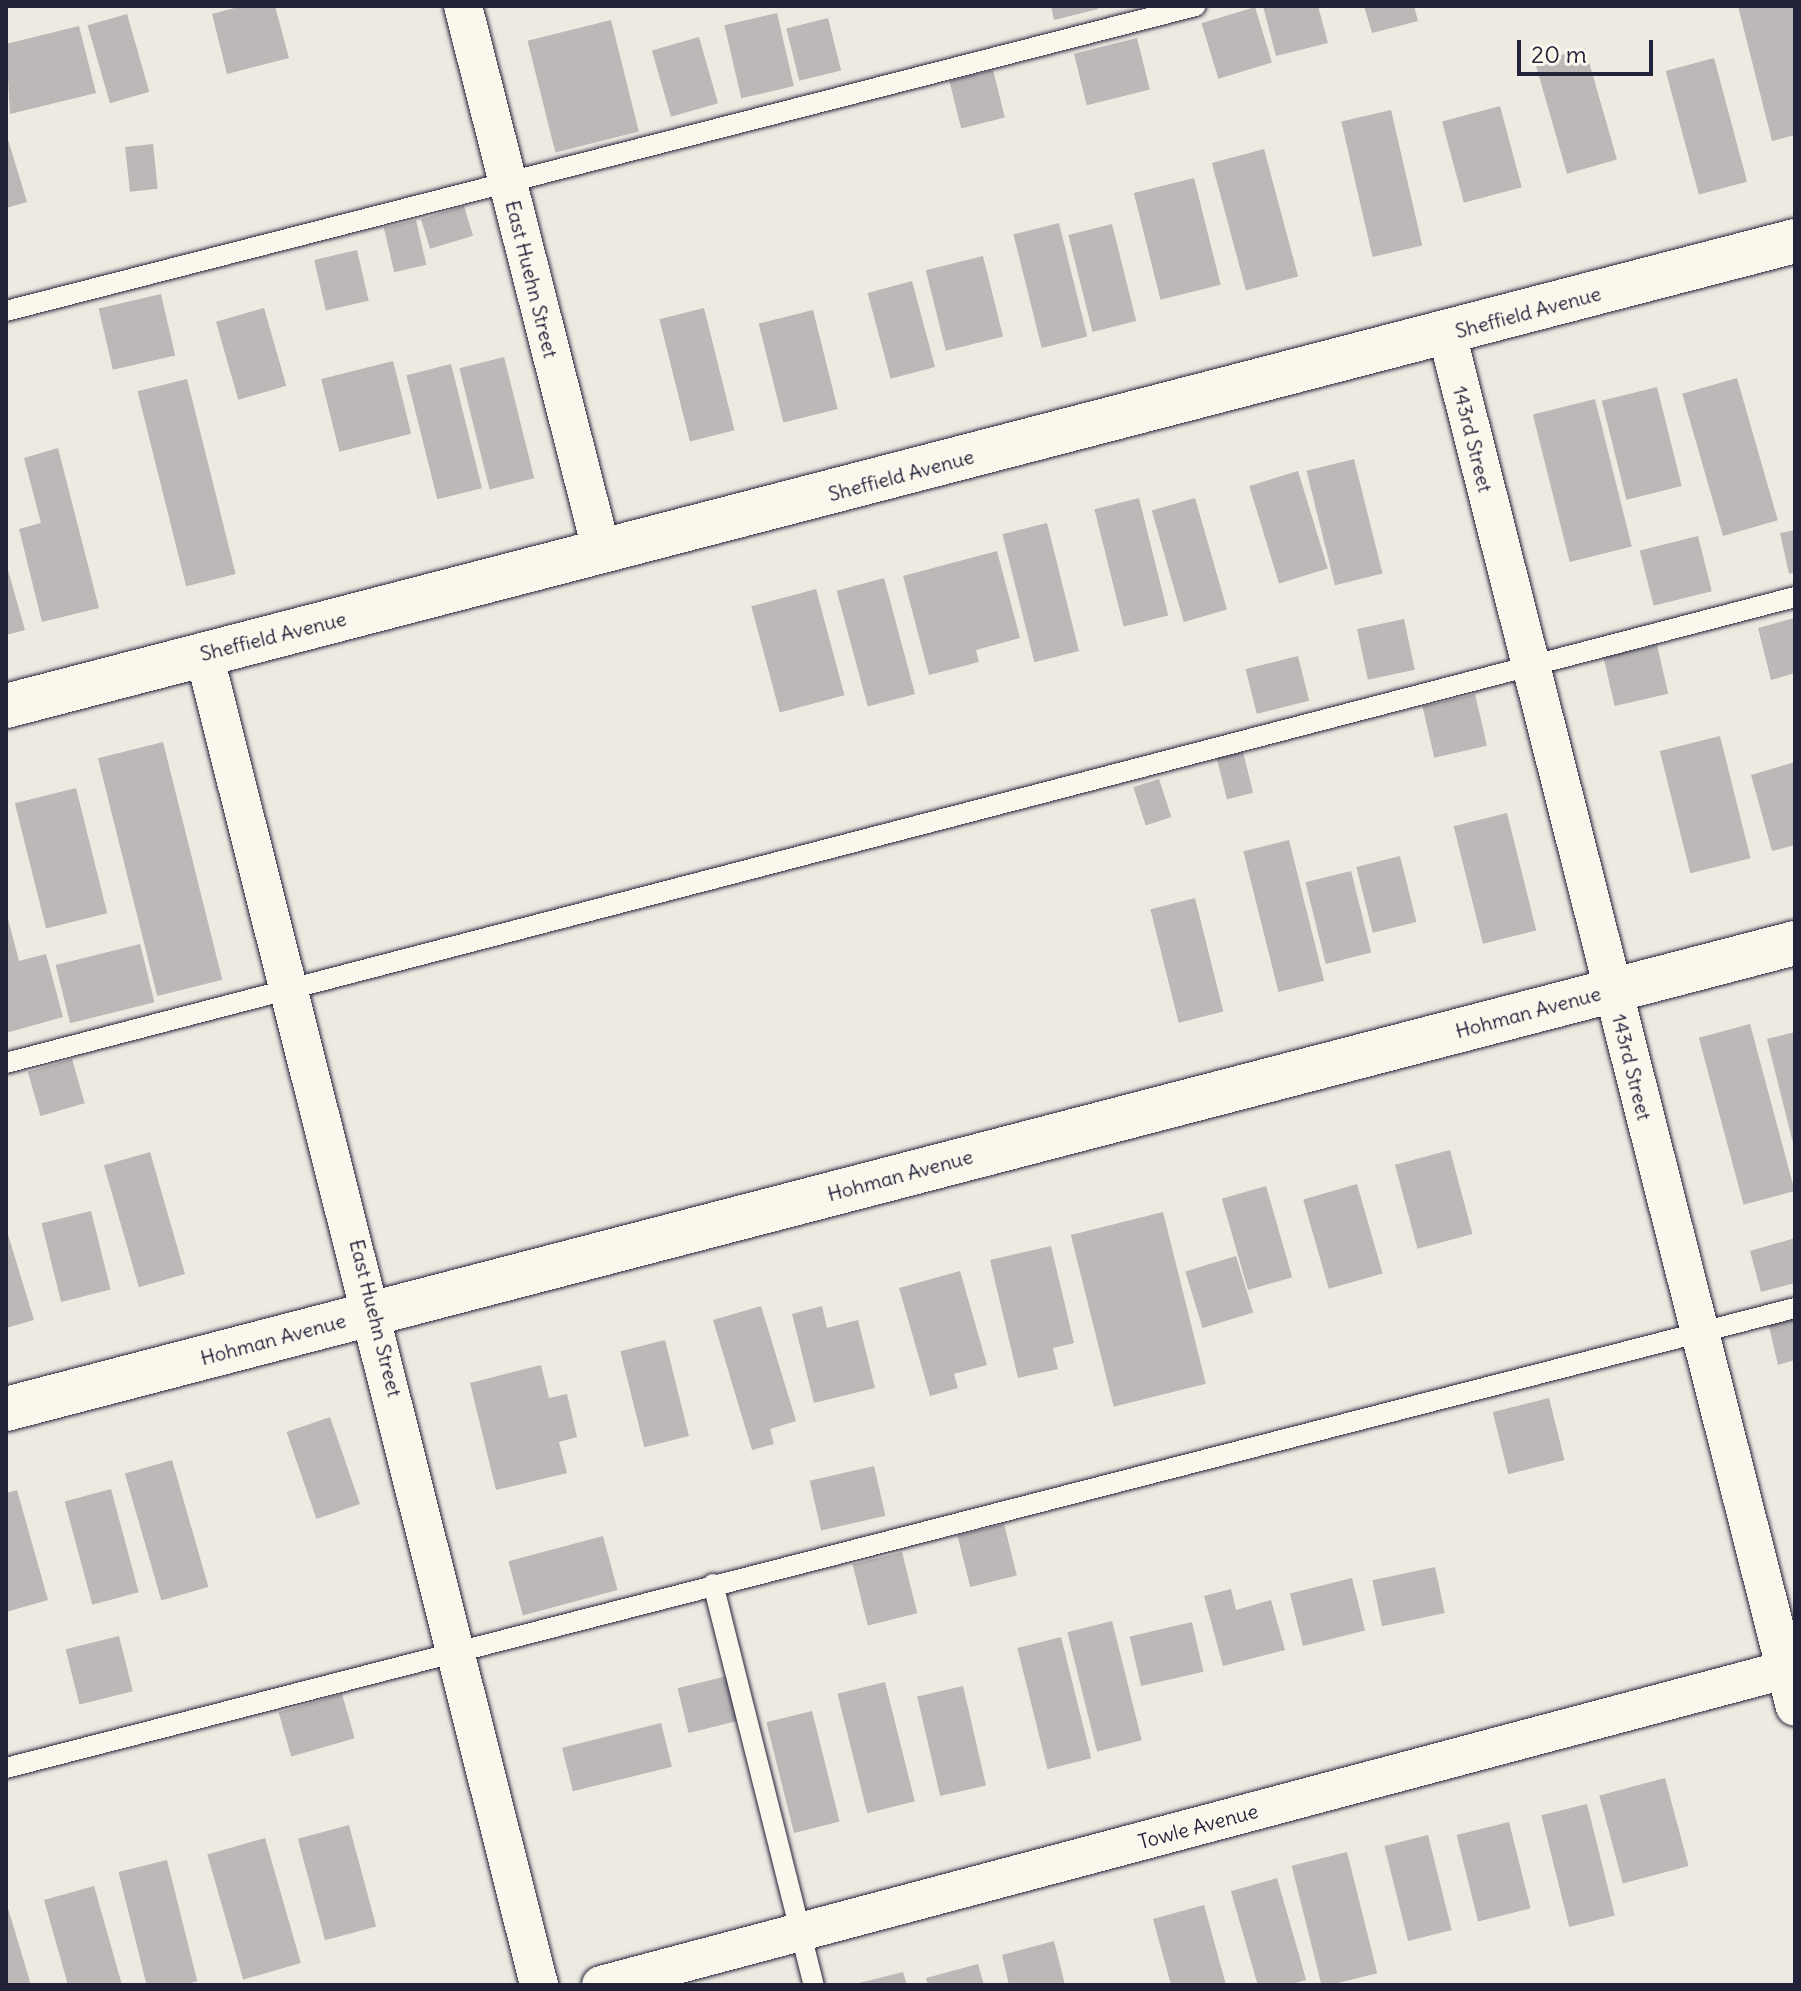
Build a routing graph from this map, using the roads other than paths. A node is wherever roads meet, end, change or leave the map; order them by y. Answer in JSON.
{"nodes":[{"id":1,"x":463,"y":6,"type":"edge"},
{"id":2,"x":1196,"y":6,"type":"edge"},
{"id":3,"x":508,"y":184,"type":"junction"},
{"id":4,"x":1795,"y":241,"type":"edge"},
{"id":5,"x":6,"y":311,"type":"edge"},
{"id":6,"x":1447,"y":334,"type":"junction"},
{"id":7,"x":602,"y":553,"type":"junction"},
{"id":8,"x":1795,"y":597,"type":"edge"},
{"id":9,"x":204,"y":654,"type":"junction"},
{"id":10,"x":1531,"y":666,"type":"junction"},
{"id":11,"x":6,"y":706,"type":"edge"},
{"id":12,"x":1795,"y":943,"type":"edge"},
{"id":13,"x":291,"y":987,"type":"junction"},
{"id":14,"x":1613,"y":990,"type":"junction"},
{"id":15,"x":6,"y":1063,"type":"edge"},
{"id":16,"x":1795,"y":1308,"type":"edge"},
{"id":17,"x":375,"y":1313,"type":"junction"},
{"id":18,"x":1700,"y":1333,"type":"junction"},
{"id":19,"x":6,"y":1409,"type":"edge"},
{"id":20,"x":713,"y":1584,"type":"junction"},
{"id":21,"x":457,"y":1649,"type":"junction"},
{"id":22,"x":1790,"y":1668,"type":"edge"},
{"id":23,"x":1795,"y":1707,"type":"edge"},
{"id":24,"x":6,"y":1768,"type":"edge"},
{"id":25,"x":801,"y":1932,"type":"junction"},
{"id":26,"x":539,"y":1985,"type":"edge"},
{"id":27,"x":601,"y":1985,"type":"edge"},
{"id":28,"x":814,"y":1985,"type":"edge"}],
"edges":[{"from":1,"to":3,"type":"street","name":"East Huehn Street"},
{"from":2,"to":3,"type":"lane"},
{"from":3,"to":5,"type":"lane"},
{"from":3,"to":7,"type":"street","name":"East Huehn Street"},
{"from":4,"to":6,"type":"street","name":"Sheffield Avenue"},
{"from":6,"to":7,"type":"street","name":"Sheffield Avenue"},
{"from":6,"to":10,"type":"street","name":"143rd Street"},
{"from":7,"to":9,"type":"street","name":"Sheffield Avenue"},
{"from":8,"to":10,"type":"lane"},
{"from":9,"to":11,"type":"street","name":"Sheffield Avenue"},
{"from":9,"to":13,"type":"street","name":"East Huehn Street"},
{"from":10,"to":13,"type":"lane"},
{"from":10,"to":14,"type":"street","name":"143rd Street"},
{"from":12,"to":14,"type":"street","name":"Hohman Avenue"},
{"from":13,"to":15,"type":"lane"},
{"from":13,"to":17,"type":"street","name":"East Huehn Street"},
{"from":14,"to":17,"type":"street","name":"Hohman Avenue"},
{"from":14,"to":18,"type":"street","name":"143rd Street"},
{"from":16,"to":18,"type":"lane"},
{"from":17,"to":19,"type":"street","name":"Hohman Avenue"},
{"from":17,"to":21,"type":"street","name":"East Huehn Street"},
{"from":18,"to":20,"type":"lane"},
{"from":18,"to":22,"type":"street","name":"143rd Street"},
{"from":20,"to":21,"type":"lane"},
{"from":20,"to":25,"type":"lane"},
{"from":21,"to":24,"type":"lane"},
{"from":21,"to":26,"type":"street","name":"East Huehn Street"},
{"from":22,"to":23,"type":"street","name":"143rd Street"},
{"from":22,"to":25,"type":"street","name":"Towle Avenue"},
{"from":25,"to":27,"type":"street","name":"Towle Avenue"},
{"from":25,"to":28,"type":"lane"}]}
